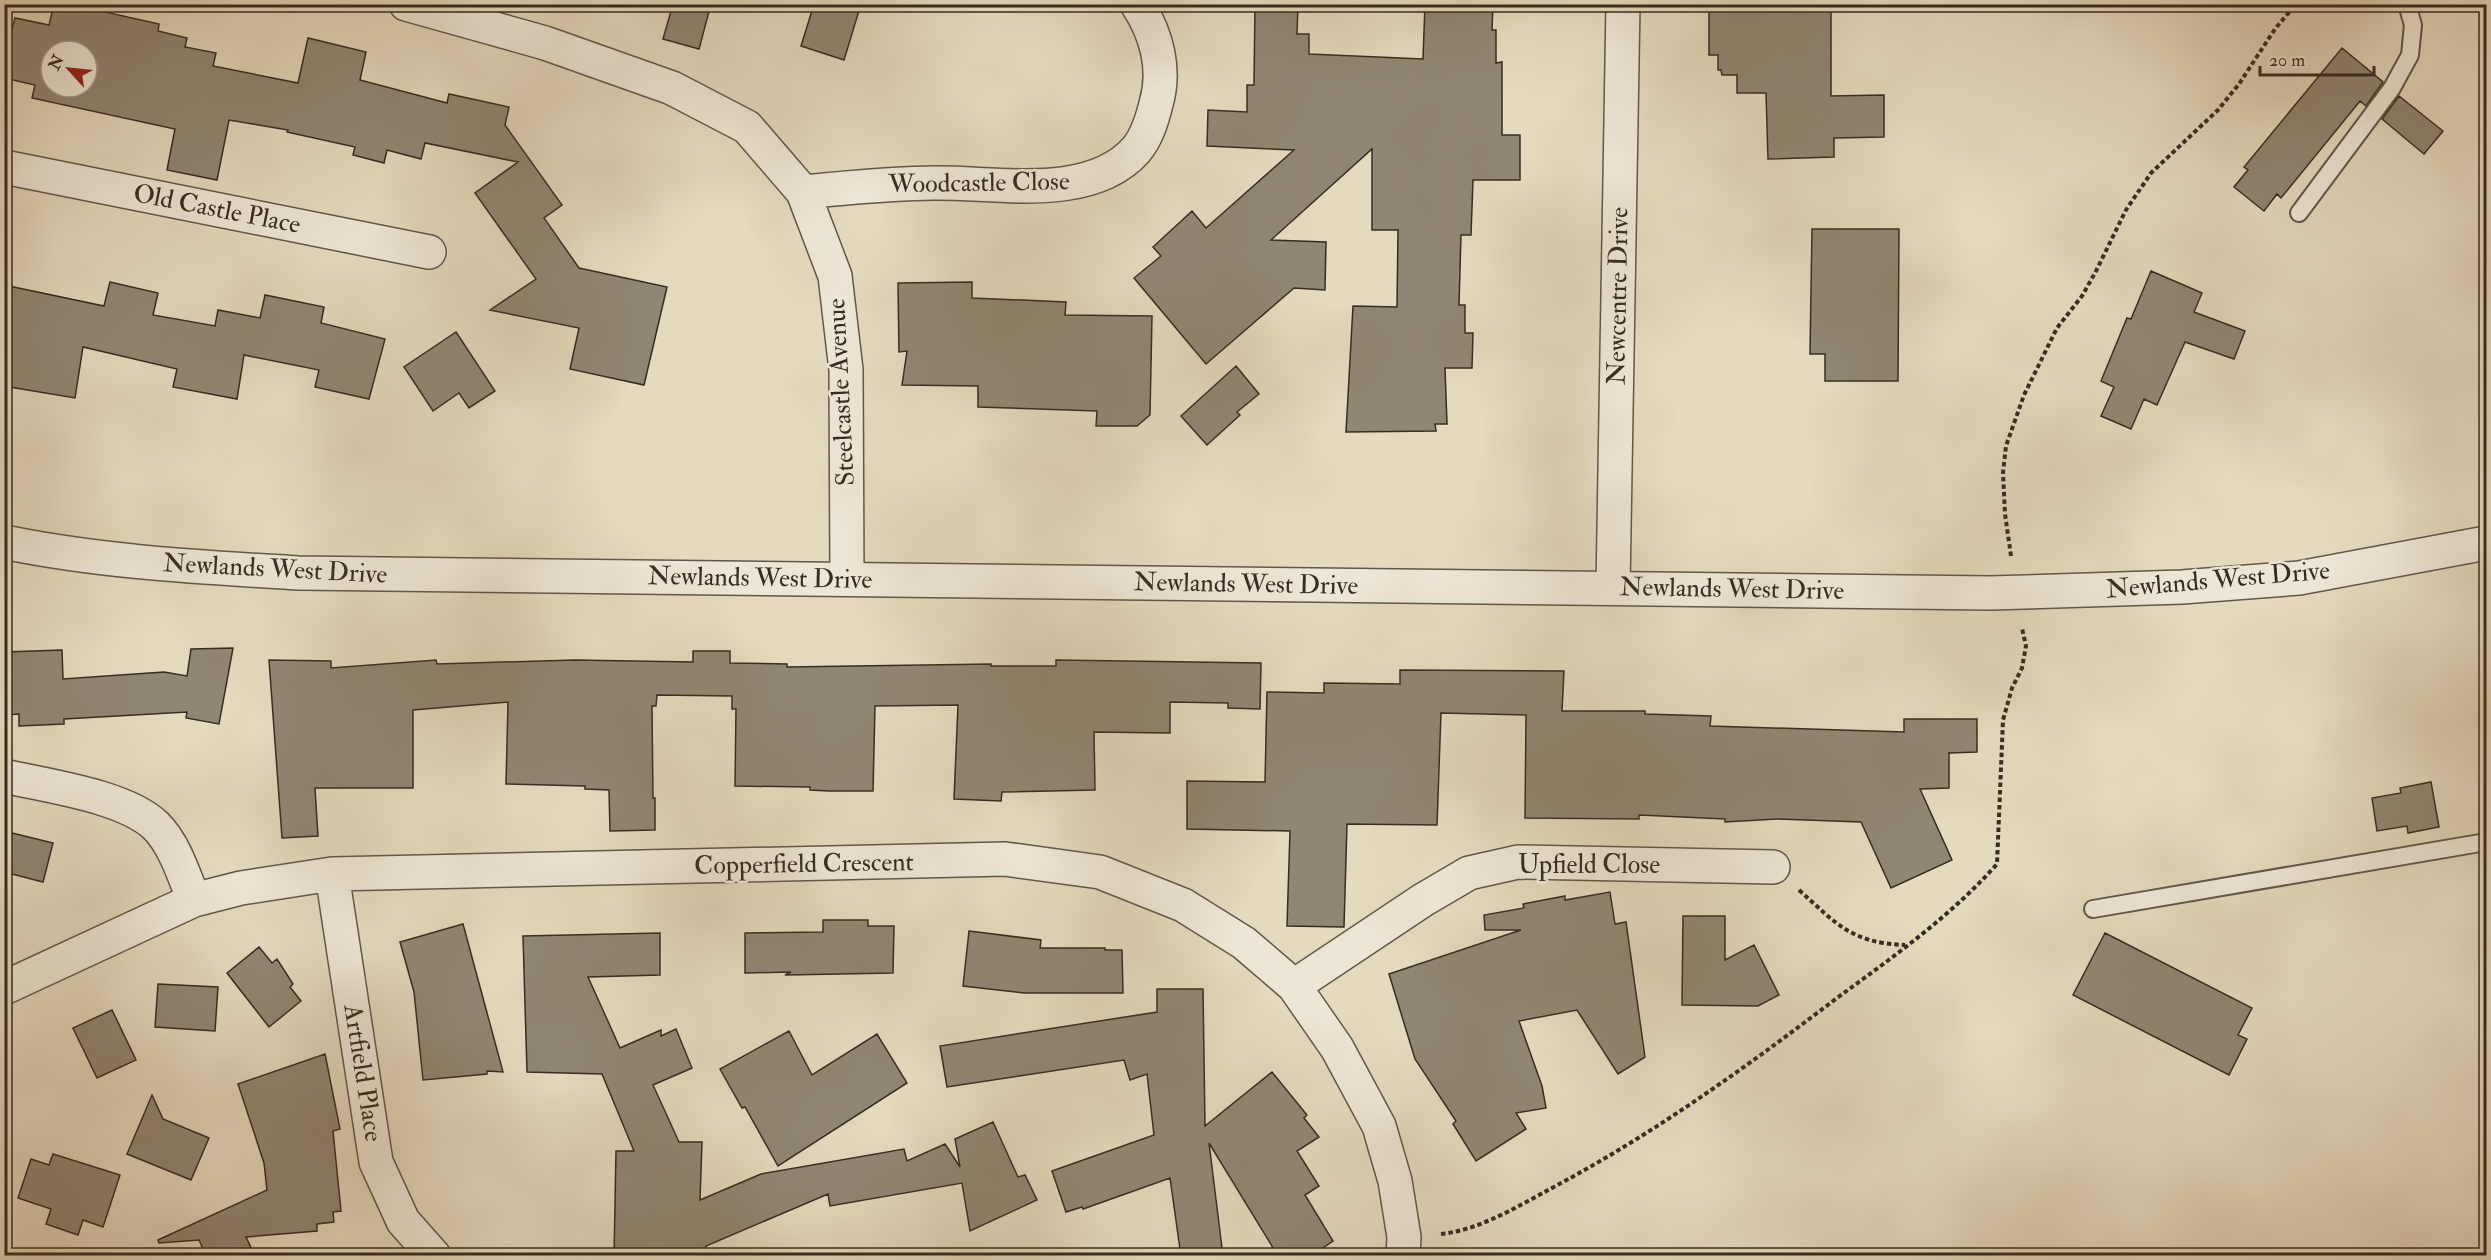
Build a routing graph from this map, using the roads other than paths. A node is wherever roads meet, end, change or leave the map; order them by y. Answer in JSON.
{"nodes":[{"id":1,"x":406,"y":4,"type":"edge"},
{"id":2,"x":1137,"y":4,"type":"edge"},
{"id":3,"x":1623,"y":4,"type":"edge"},
{"id":4,"x":2408,"y":4,"type":"edge"},
{"id":5,"x":4,"y":166,"type":"edge"},
{"id":6,"x":802,"y":192,"type":"junction"},
{"id":7,"x":2300,"y":213,"type":"dead end"},
{"id":8,"x":429,"y":252,"type":"dead end"},
{"id":9,"x":4,"y":542,"type":"edge"},
{"id":10,"x":2487,"y":543,"type":"edge"},
{"id":11,"x":847,"y":579,"type":"junction"},
{"id":12,"x":1613,"y":587,"type":"junction"},
{"id":13,"x":4,"y":777,"type":"edge"},
{"id":14,"x":2487,"y":842,"type":"edge"},
{"id":15,"x":1773,"y":867,"type":"road end"},
{"id":16,"x":332,"y":874,"type":"junction"},
{"id":17,"x":194,"y":900,"type":"junction"},
{"id":18,"x":2092,"y":909,"type":"dead end"},
{"id":19,"x":1294,"y":986,"type":"junction"},
{"id":20,"x":4,"y":988,"type":"edge"},
{"id":21,"x":1403,"y":1246,"type":"edge"},
{"id":22,"x":434,"y":1256,"type":"edge"}],
"edges":[{"from":1,"to":6,"type":"street","name":"Steelcastle Avenue"},
{"from":2,"to":6,"type":"street","name":"Woodcastle Close"},
{"from":3,"to":12,"type":"street","name":"Newcentre Drive"},
{"from":4,"to":7,"type":"lane"},
{"from":5,"to":8,"type":"street","name":"Old Castle Place"},
{"from":6,"to":11,"type":"street","name":"Steelcastle Avenue"},
{"from":9,"to":11,"type":"street","name":"Newlands West Drive"},
{"from":10,"to":12,"type":"street","name":"Newlands West Drive"},
{"from":11,"to":12,"type":"street","name":"Newlands West Drive"},
{"from":13,"to":17,"type":"street"},
{"from":14,"to":18,"type":"lane"},
{"from":15,"to":19,"type":"street","name":"Upfield Close"},
{"from":16,"to":17,"type":"street","name":"Copperfield Crescent"},
{"from":16,"to":19,"type":"street","name":"Copperfield Crescent"},
{"from":16,"to":22,"type":"street","name":"Artfield Place"},
{"from":17,"to":20,"type":"street","name":"Copperfield Crescent"},
{"from":19,"to":21,"type":"street","name":"Copperfield Crescent"}]}
